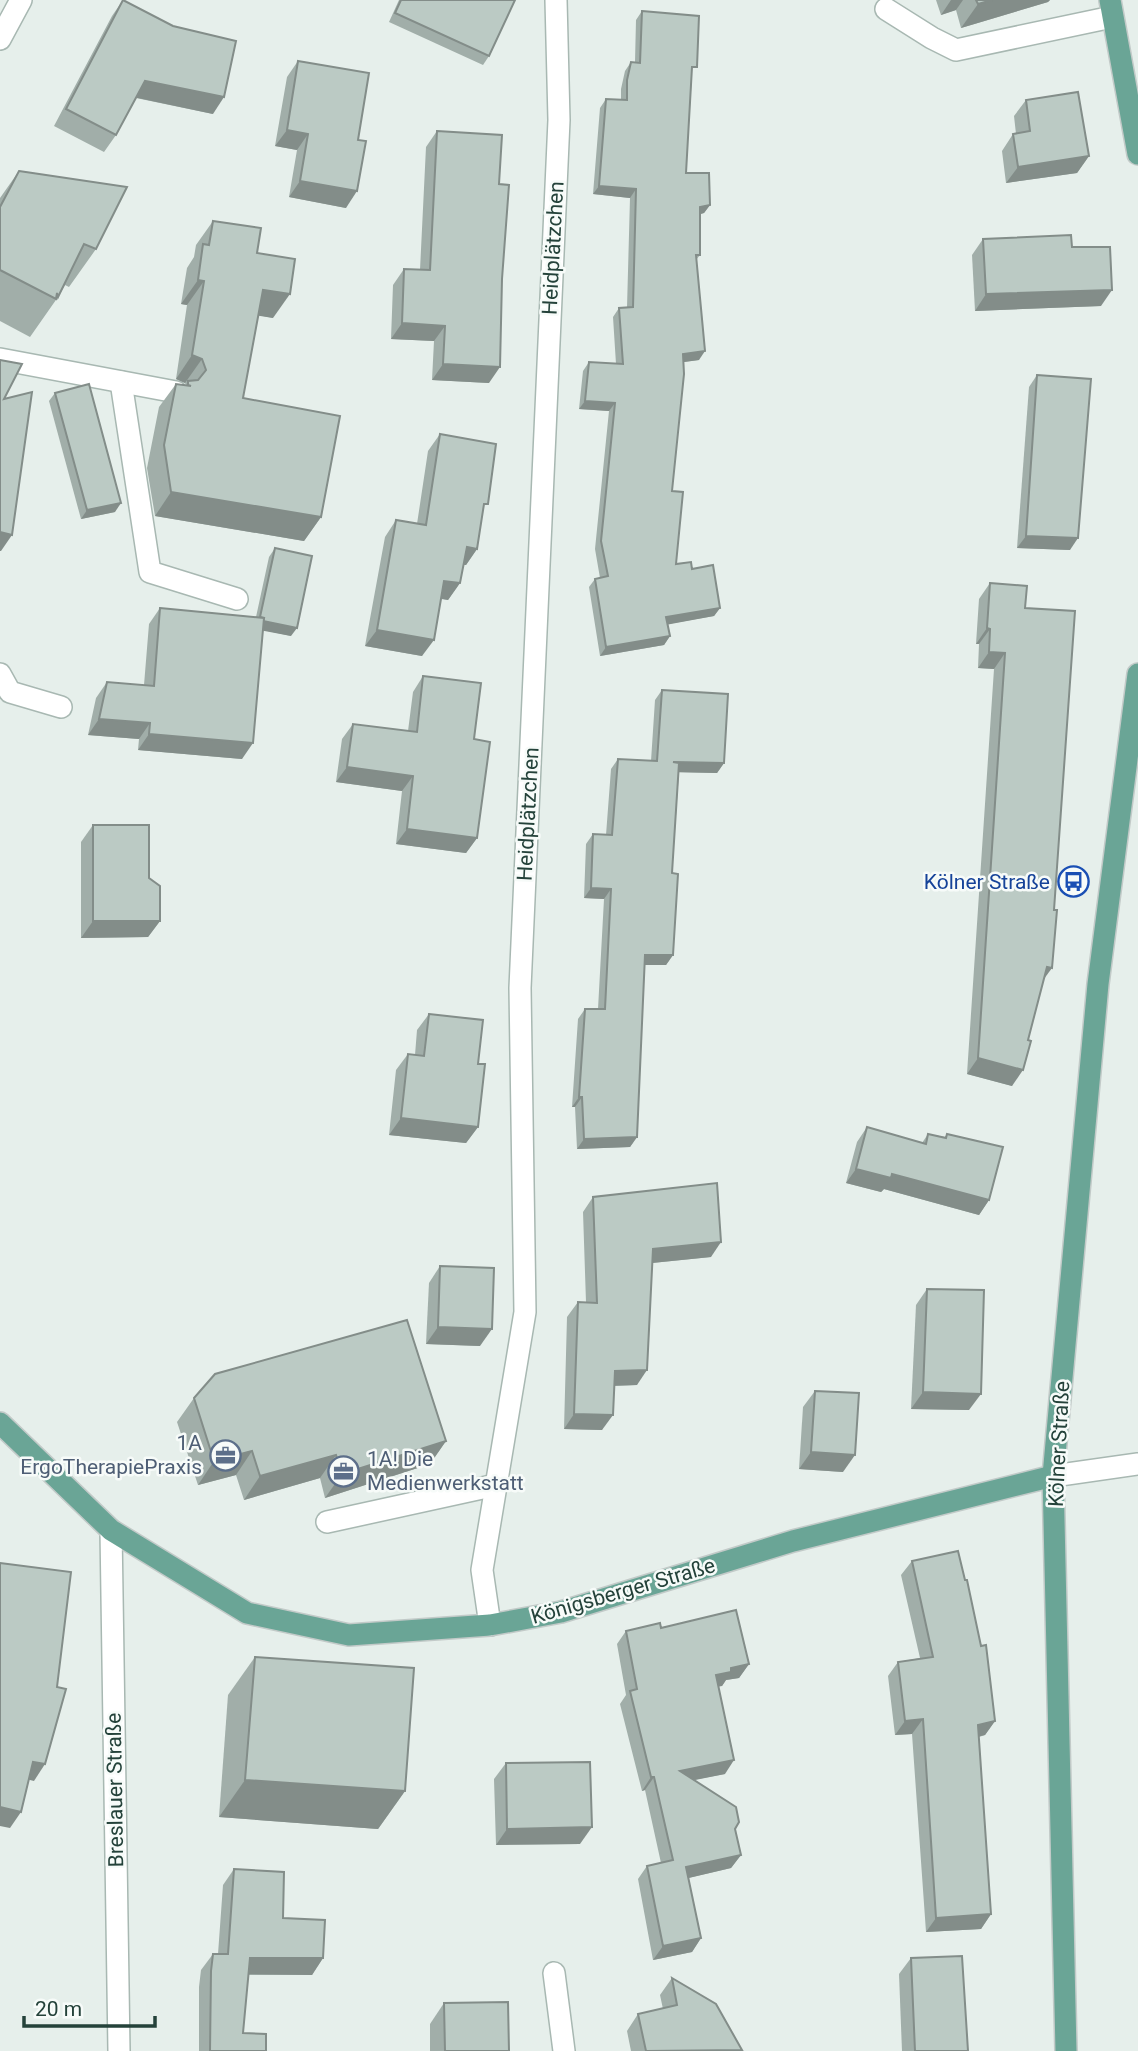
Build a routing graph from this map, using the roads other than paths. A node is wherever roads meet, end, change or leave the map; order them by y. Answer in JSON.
{"nodes":[{"id":1,"x":21,"y":0,"type":"edge"},
{"id":2,"x":556,"y":0,"type":"edge"},
{"id":3,"x":886,"y":9,"type":"dead end"},
{"id":4,"x":1111,"y":9,"type":"edge"},
{"id":5,"x":0,"y":39,"type":"edge"},
{"id":6,"x":1138,"y":154,"type":"edge"},
{"id":7,"x":0,"y":359,"type":"edge"},
{"id":8,"x":121,"y":382,"type":"junction"},
{"id":9,"x":176,"y":392,"type":"edge"},
{"id":10,"x":237,"y":599,"type":"dead end"},
{"id":11,"x":0,"y":674,"type":"edge"},
{"id":12,"x":1138,"y":674,"type":"edge"},
{"id":13,"x":61,"y":707,"type":"dead end"},
{"id":14,"x":0,"y":1423,"type":"edge"},
{"id":15,"x":1138,"y":1464,"type":"edge"},
{"id":16,"x":1053,"y":1476,"type":"junction"},
{"id":17,"x":496,"y":1485,"type":"junction"},
{"id":18,"x":327,"y":1521,"type":"dead end"},
{"id":19,"x":111,"y":1530,"type":"junction"},
{"id":20,"x":490,"y":1625,"type":"junction"},
{"id":21,"x":554,"y":1973,"type":"dead end"},
{"id":22,"x":119,"y":2051,"type":"edge"},
{"id":23,"x":564,"y":2051,"type":"edge"},
{"id":24,"x":1066,"y":2051,"type":"edge"}],
"edges":[{"from":1,"to":5,"type":"street"},
{"from":2,"to":17,"type":"street","name":"Heidplätzchen"},
{"from":3,"to":4,"type":"street"},
{"from":4,"to":6,"type":"main road"},
{"from":7,"to":8,"type":"street"},
{"from":8,"to":9,"type":"street"},
{"from":8,"to":10,"type":"street"},
{"from":11,"to":13,"type":"street"},
{"from":12,"to":16,"type":"main road","name":"Kölner Straße"},
{"from":14,"to":19,"type":"main road","name":"Königsberger Straße"},
{"from":15,"to":16,"type":"street"},
{"from":16,"to":20,"type":"main road","name":"Königsberger Straße"},
{"from":16,"to":24,"type":"main road","name":"Kölner Straße"},
{"from":17,"to":18,"type":"street"},
{"from":17,"to":20,"type":"street","name":"Heidplätzchen"},
{"from":19,"to":20,"type":"main road","name":"Königsberger Straße"},
{"from":19,"to":22,"type":"street","name":"Breslauer Straße"},
{"from":21,"to":23,"type":"street"}]}
